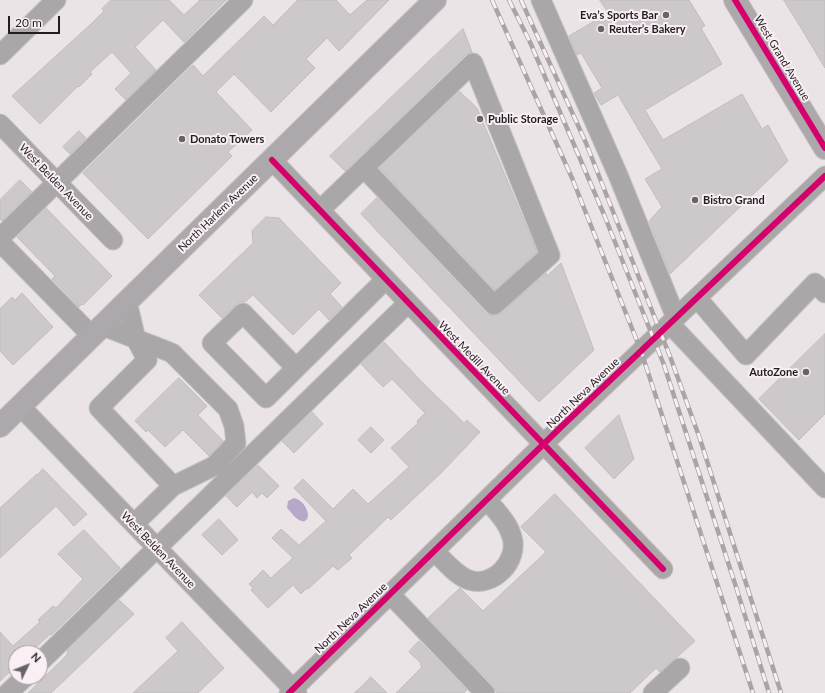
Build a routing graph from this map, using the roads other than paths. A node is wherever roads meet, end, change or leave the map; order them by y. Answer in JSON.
{"nodes":[{"id":1,"x":56,"y":0,"type":"edge"},
{"id":2,"x":243,"y":0,"type":"edge"},
{"id":3,"x":435,"y":0,"type":"edge"},
{"id":4,"x":541,"y":0,"type":"edge"},
{"id":5,"x":735,"y":0,"type":"edge"},
{"id":6,"x":0,"y":55,"type":"edge"},
{"id":7,"x":0,"y":124,"type":"edge"},
{"id":8,"x":825,"y":148,"type":"edge"},
{"id":9,"x":272,"y":160,"type":"junction"},
{"id":10,"x":364,"y":168,"type":"junction"},
{"id":11,"x":825,"y":176,"type":"edge"},
{"id":12,"x":57,"y":182,"type":"junction"},
{"id":13,"x":320,"y":210,"type":"junction"},
{"id":14,"x":0,"y":238,"type":"edge"},
{"id":15,"x":113,"y":240,"type":"dead end"},
{"id":16,"x":0,"y":242,"type":"edge"},
{"id":17,"x":386,"y":279,"type":"junction"},
{"id":18,"x":825,"y":293,"type":"edge"},
{"id":19,"x":697,"y":298,"type":"junction"},
{"id":20,"x":127,"y":302,"type":"junction"},
{"id":21,"x":408,"y":303,"type":"junction"},
{"id":22,"x":673,"y":321,"type":"junction"},
{"id":23,"x":97,"y":331,"type":"junction"},
{"id":24,"x":136,"y":339,"type":"junction"},
{"id":25,"x":296,"y":368,"type":"junction"},
{"id":26,"x":20,"y":406,"type":"junction"},
{"id":27,"x":0,"y":426,"type":"edge"},
{"id":28,"x":543,"y":445,"type":"junction"},
{"id":29,"x":173,"y":486,"type":"junction"},
{"id":30,"x":825,"y":488,"type":"edge"},
{"id":31,"x":487,"y":500,"type":"junction"},
{"id":32,"x":134,"y":524,"type":"junction"},
{"id":33,"x":157,"y":548,"type":"junction"},
{"id":34,"x":434,"y":551,"type":"junction"},
{"id":35,"x":663,"y":569,"type":"dead end"},
{"id":36,"x":390,"y":594,"type":"junction"},
{"id":37,"x":48,"y":654,"type":"edge"},
{"id":38,"x":680,"y":668,"type":"dead end"},
{"id":39,"x":16,"y":685,"type":"edge"},
{"id":40,"x":293,"y":692,"type":"edge"},
{"id":41,"x":8,"y":693,"type":"edge"},
{"id":42,"x":485,"y":693,"type":"edge"},
{"id":43,"x":653,"y":693,"type":"edge"}],
"edges":[{"from":1,"to":6,"type":"street"},
{"from":2,"to":12,"type":"street"},
{"from":3,"to":9,"type":"main road","name":"North Harlem Avenue"},
{"from":4,"to":22,"type":"street"},
{"from":5,"to":8,"type":"main road","name":"West Grand Avenue"},
{"from":7,"to":12,"type":"street","name":"West Belden Avenue"},
{"from":9,"to":13,"type":"street","name":"West Medill Avenue"},
{"from":9,"to":20,"type":"main road","name":"North Harlem Avenue"},
{"from":10,"to":10,"type":"street"},
{"from":10,"to":13,"type":"street"},
{"from":11,"to":19,"type":"street","name":"North Neva Avenue"},
{"from":12,"to":14,"type":"street"},
{"from":12,"to":15,"type":"street","name":"West Belden Avenue"},
{"from":13,"to":17,"type":"street","name":"West Medill Avenue"},
{"from":16,"to":23,"type":"street"},
{"from":17,"to":21,"type":"street","name":"West Medill Avenue"},
{"from":17,"to":25,"type":"street"},
{"from":18,"to":19,"type":"street"},
{"from":19,"to":22,"type":"street","name":"North Neva Avenue"},
{"from":20,"to":23,"type":"main road","name":"North Harlem Avenue"},
{"from":20,"to":24,"type":"street"},
{"from":21,"to":28,"type":"street","name":"West Medill Avenue"},
{"from":21,"to":33,"type":"street"},
{"from":22,"to":28,"type":"street","name":"North Neva Avenue"},
{"from":22,"to":30,"type":"street"},
{"from":23,"to":24,"type":"street"},
{"from":23,"to":26,"type":"main road","name":"North Harlem Avenue"},
{"from":24,"to":29,"type":"street"},
{"from":24,"to":29,"type":"street"},
{"from":25,"to":25,"type":"street"},
{"from":26,"to":27,"type":"main road","name":"North Harlem Avenue"},
{"from":26,"to":32,"type":"street","name":"West Belden Avenue"},
{"from":28,"to":31,"type":"street","name":"North Neva Avenue"},
{"from":28,"to":35,"type":"street","name":"West Medill Avenue"},
{"from":29,"to":32,"type":"street"},
{"from":31,"to":34,"type":"street","name":"North Neva Avenue"},
{"from":31,"to":34,"type":"street"},
{"from":32,"to":33,"type":"street","name":"West Belden Avenue"},
{"from":33,"to":37,"type":"street"},
{"from":33,"to":40,"type":"street","name":"West Belden Avenue"},
{"from":34,"to":36,"type":"street","name":"North Neva Avenue"},
{"from":36,"to":40,"type":"street","name":"North Neva Avenue"},
{"from":36,"to":42,"type":"street"},
{"from":38,"to":43,"type":"street"},
{"from":39,"to":41,"type":"street"}]}
